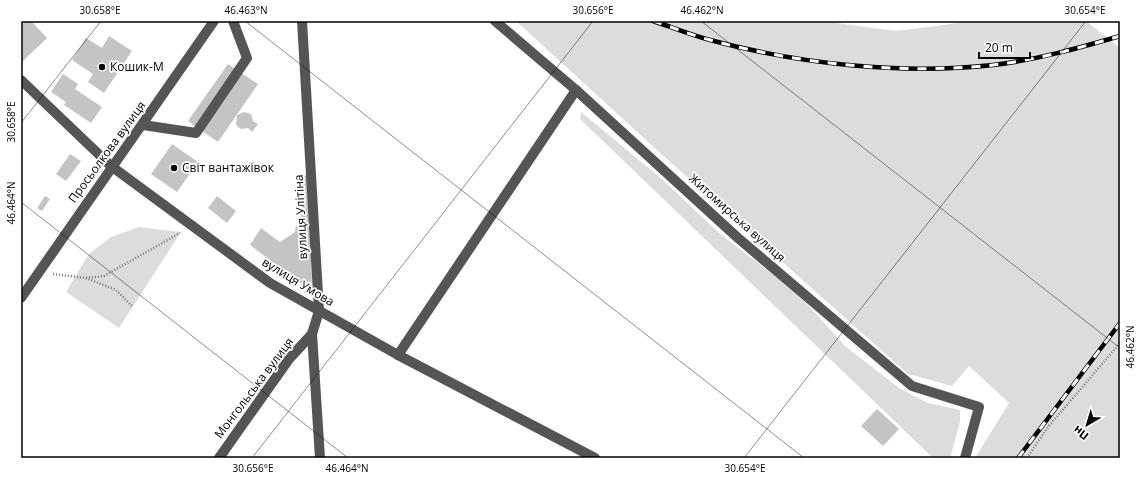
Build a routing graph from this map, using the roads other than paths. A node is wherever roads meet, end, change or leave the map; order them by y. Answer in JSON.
{"nodes":[{"id":1,"x":214,"y":21,"type":"edge"},
{"id":2,"x":233,"y":21,"type":"edge"},
{"id":3,"x":302,"y":21,"type":"edge"},
{"id":4,"x":495,"y":21,"type":"edge"},
{"id":5,"x":21,"y":80,"type":"edge"},
{"id":6,"x":576,"y":90,"type":"junction"},
{"id":7,"x":143,"y":125,"type":"junction"},
{"id":8,"x":111,"y":166,"type":"junction"},
{"id":9,"x":21,"y":298,"type":"edge"},
{"id":10,"x":319,"y":311,"type":"junction"},
{"id":11,"x":312,"y":334,"type":"junction"},
{"id":12,"x":398,"y":355,"type":"junction"},
{"id":13,"x":219,"y":458,"type":"edge"},
{"id":14,"x":320,"y":458,"type":"edge"},
{"id":15,"x":595,"y":458,"type":"edge"},
{"id":16,"x":965,"y":458,"type":"edge"}],
"edges":[{"from":1,"to":7,"type":"street","name":"Просьолкова вулиця"},
{"from":2,"to":7,"type":"street"},
{"from":3,"to":10,"type":"street","name":"вулиця Улітіна"},
{"from":4,"to":6,"type":"street","name":"Житомирська вулиця"},
{"from":5,"to":8,"type":"street","name":"вулиця Умова"},
{"from":6,"to":12,"type":"street"},
{"from":6,"to":16,"type":"street","name":"Житомирська вулиця"},
{"from":7,"to":8,"type":"street","name":"Просьолкова вулиця"},
{"from":8,"to":9,"type":"street","name":"Просьолкова вулиця"},
{"from":8,"to":10,"type":"street","name":"вулиця Умова"},
{"from":10,"to":11,"type":"street","name":"вулиця Улітіна"},
{"from":10,"to":12,"type":"street","name":"вулиця Умова"},
{"from":11,"to":13,"type":"street","name":"Монгольська вулиця"},
{"from":11,"to":14,"type":"street","name":"вулиця Улітіна"},
{"from":12,"to":15,"type":"street","name":"вулиця Умова"}]}
